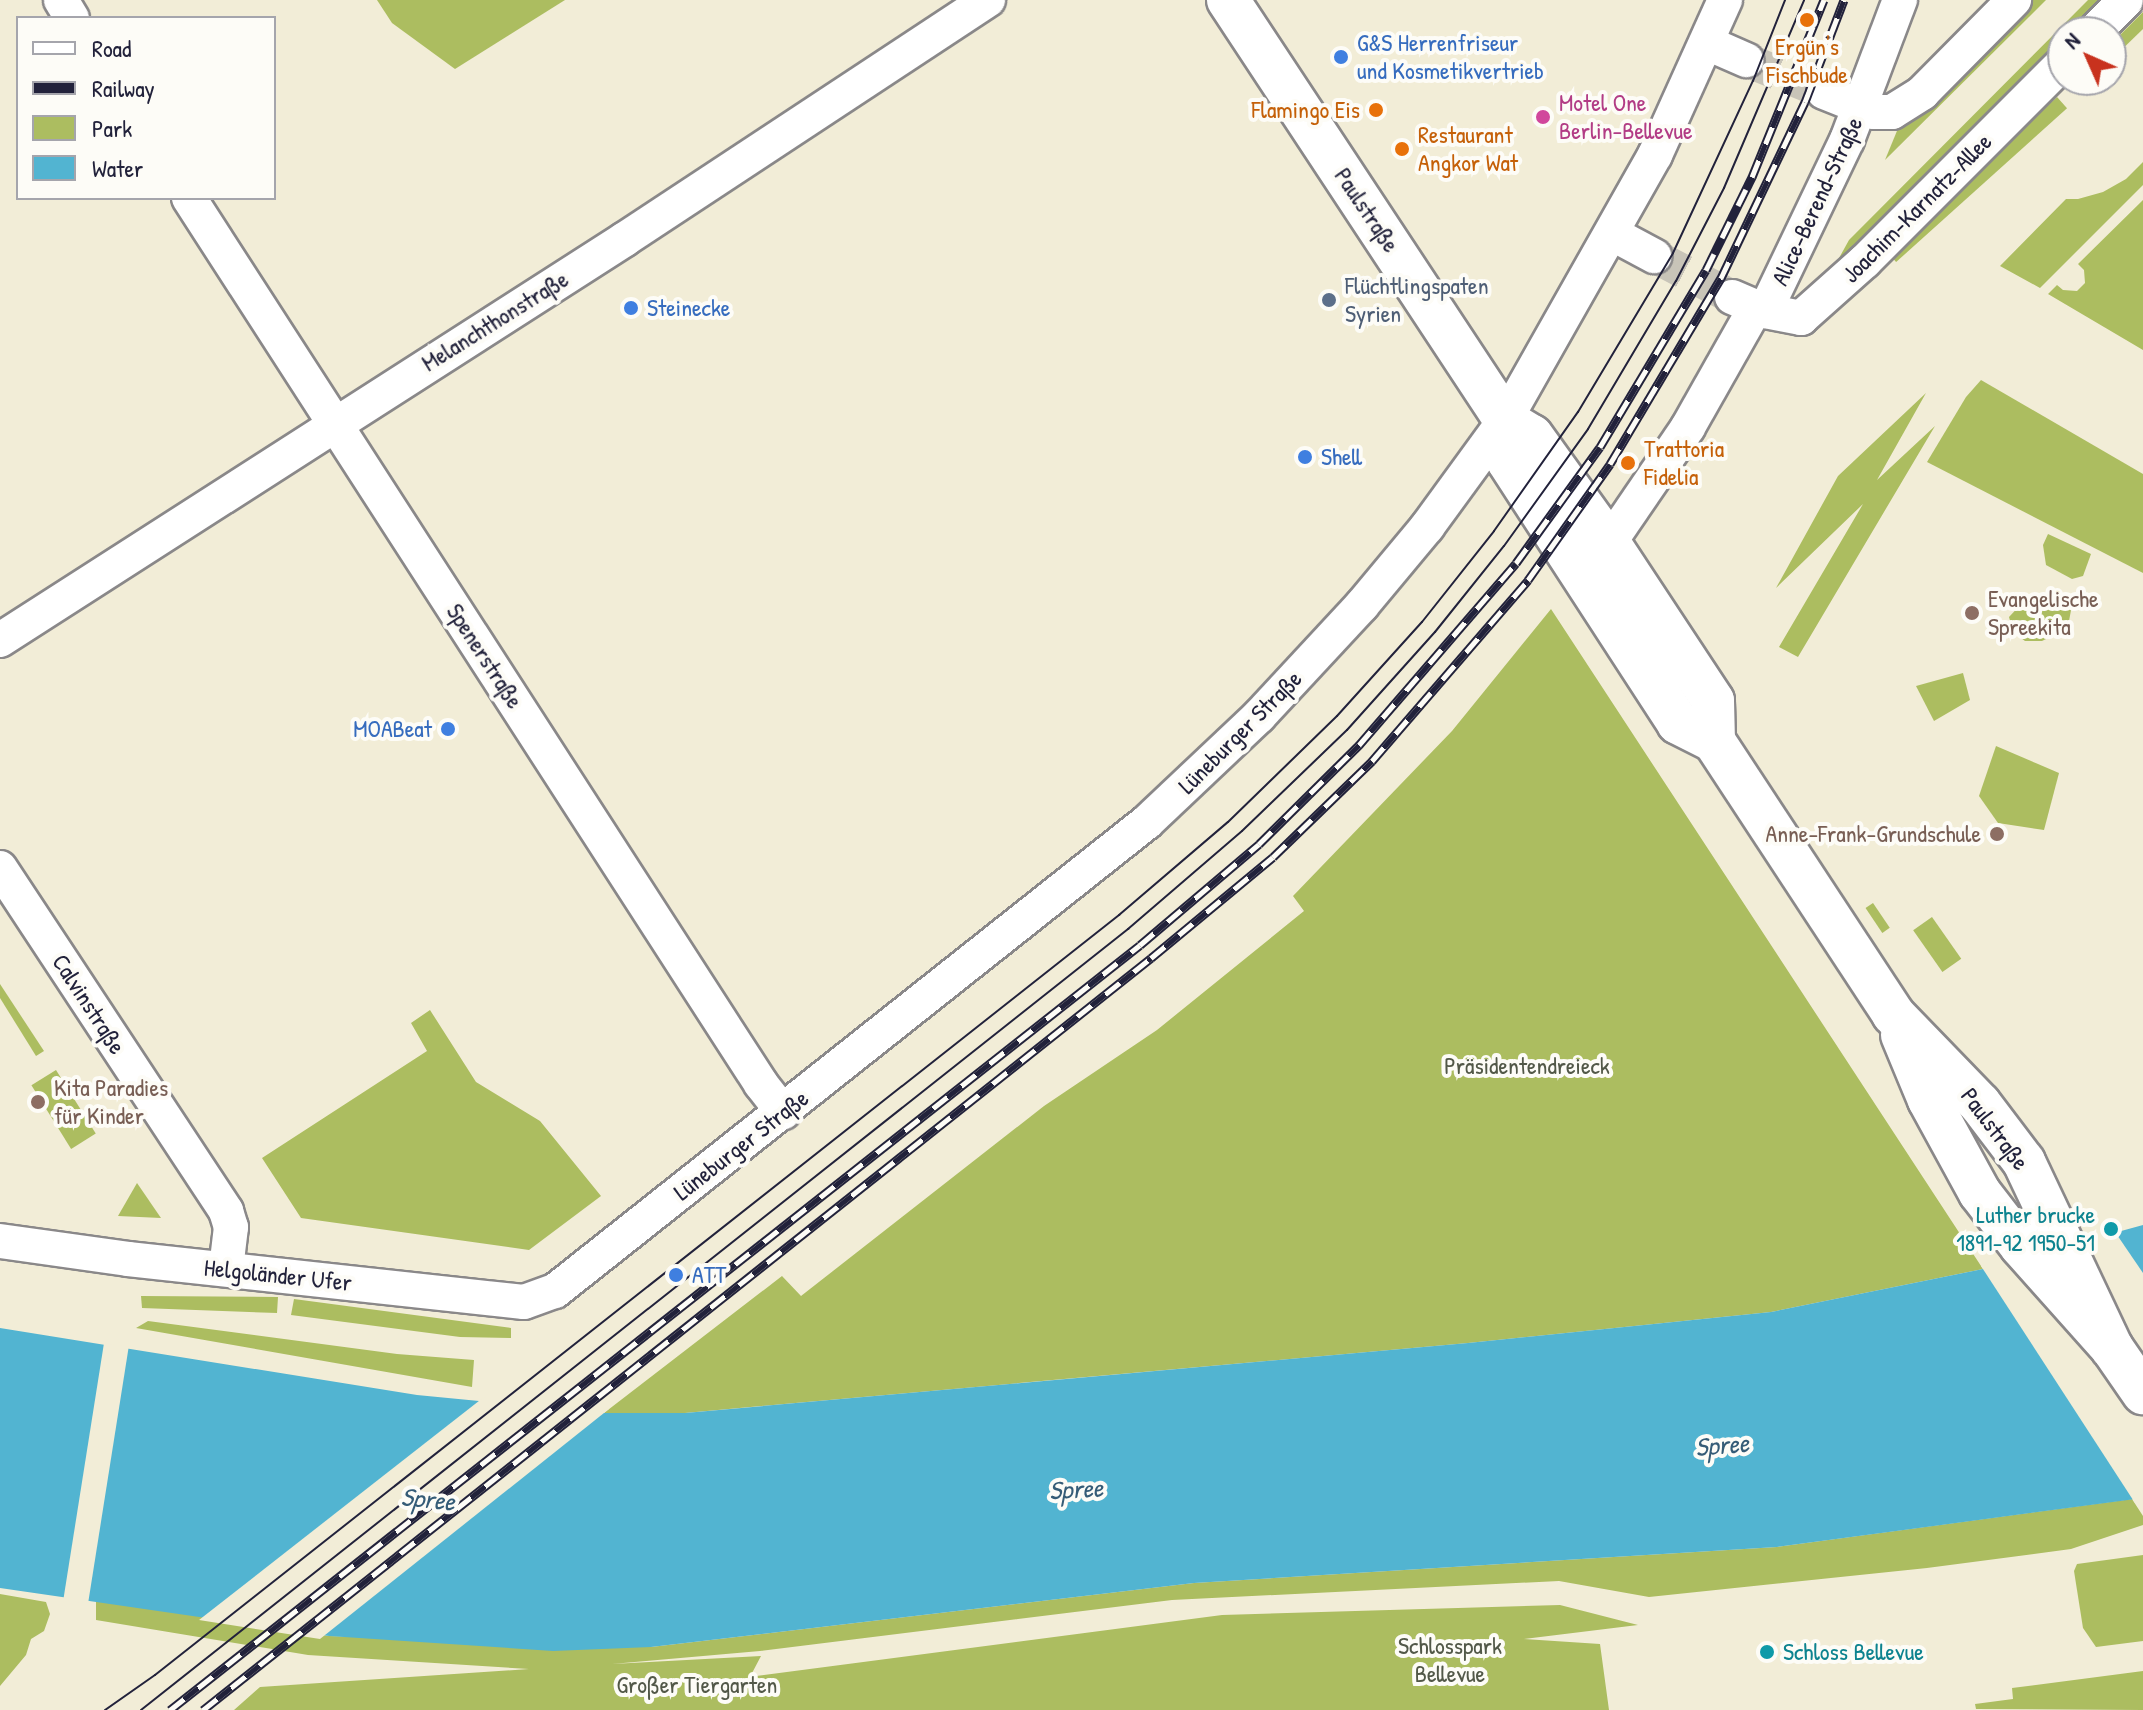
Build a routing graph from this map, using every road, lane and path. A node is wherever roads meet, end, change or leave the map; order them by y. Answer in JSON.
{"nodes":[{"id":1,"x":988,"y":0,"type":"edge"},
{"id":2,"x":1228,"y":0,"type":"edge"},
{"id":3,"x":1725,"y":0,"type":"edge"},
{"id":4,"x":1900,"y":0,"type":"edge"},
{"id":5,"x":2014,"y":0,"type":"edge"},
{"id":6,"x":2126,"y":0,"type":"edge"},
{"id":7,"x":2110,"y":16,"type":"edge"},
{"id":8,"x":1707,"y":43,"type":"junction"},
{"id":9,"x":1746,"y":60,"type":"tunnel mouth"},
{"id":10,"x":2047,"y":79,"type":"edge"},
{"id":11,"x":1824,"y":92,"type":"tunnel mouth"},
{"id":12,"x":1862,"y":106,"type":"junction"},
{"id":13,"x":190,"y":200,"type":"edge"},
{"id":14,"x":1613,"y":234,"type":"junction"},
{"id":15,"x":1654,"y":256,"type":"tunnel mouth"},
{"id":16,"x":1751,"y":305,"type":"junction"},
{"id":17,"x":1505,"y":420,"type":"junction"},
{"id":18,"x":335,"y":423,"type":"junction"},
{"id":19,"x":1609,"y":543,"type":"junction"},
{"id":20,"x":0,"y":640,"type":"edge"},
{"id":21,"x":1714,"y":741,"type":"junction"},
{"id":22,"x":0,"y":868,"type":"edge"},
{"id":23,"x":783,"y":1112,"type":"junction"},
{"id":24,"x":0,"y":1241,"type":"edge"},
{"id":25,"x":226,"y":1269,"type":"junction"},
{"id":26,"x":555,"y":1291,"type":"joint"},
{"id":27,"x":2143,"y":1393,"type":"edge"}],
"edges":[{"from":1,"to":18,"type":"street","name":"Melanchthonstraße"},
{"from":2,"to":17,"type":"street","name":"Paulstraße"},
{"from":3,"to":8,"type":"street","name":"Lüneburger Straße"},
{"from":4,"to":12,"type":"street","name":"Alice-Berend-Straße"},
{"from":5,"to":12,"type":"street"},
{"from":6,"to":7,"type":"street"},
{"from":8,"to":9,"type":"street"},
{"from":8,"to":14,"type":"street","name":"Lüneburger Straße"},
{"from":10,"to":16,"type":"street","name":"Joachim-Karnatz-Allee"},
{"from":11,"to":12,"type":"street"},
{"from":12,"to":16,"type":"street","name":"Alice-Berend-Straße"},
{"from":13,"to":18,"type":"street","name":"Spenerstraße"},
{"from":14,"to":15,"type":"street"},
{"from":14,"to":17,"type":"street","name":"Lüneburger Straße"},
{"from":16,"to":19,"type":"street"},
{"from":17,"to":19,"type":"street","name":"Paulstraße"},
{"from":17,"to":21,"type":"street","name":"Paulstraße"},
{"from":17,"to":23,"type":"street","name":"Lüneburger Straße"},
{"from":18,"to":20,"type":"street","name":"Melanchthonstraße"},
{"from":18,"to":23,"type":"street","name":"Spenerstraße"},
{"from":19,"to":21,"type":"street","name":"Paulstraße"},
{"from":21,"to":27,"type":"street","name":"Paulstraße"},
{"from":22,"to":25,"type":"street","name":"Calvinstraße"},
{"from":23,"to":26,"type":"street","name":"Lüneburger Straße"},
{"from":24,"to":25,"type":"street","name":"Helgoländer Ufer"},
{"from":25,"to":26,"type":"street","name":"Helgoländer Ufer"}]}
